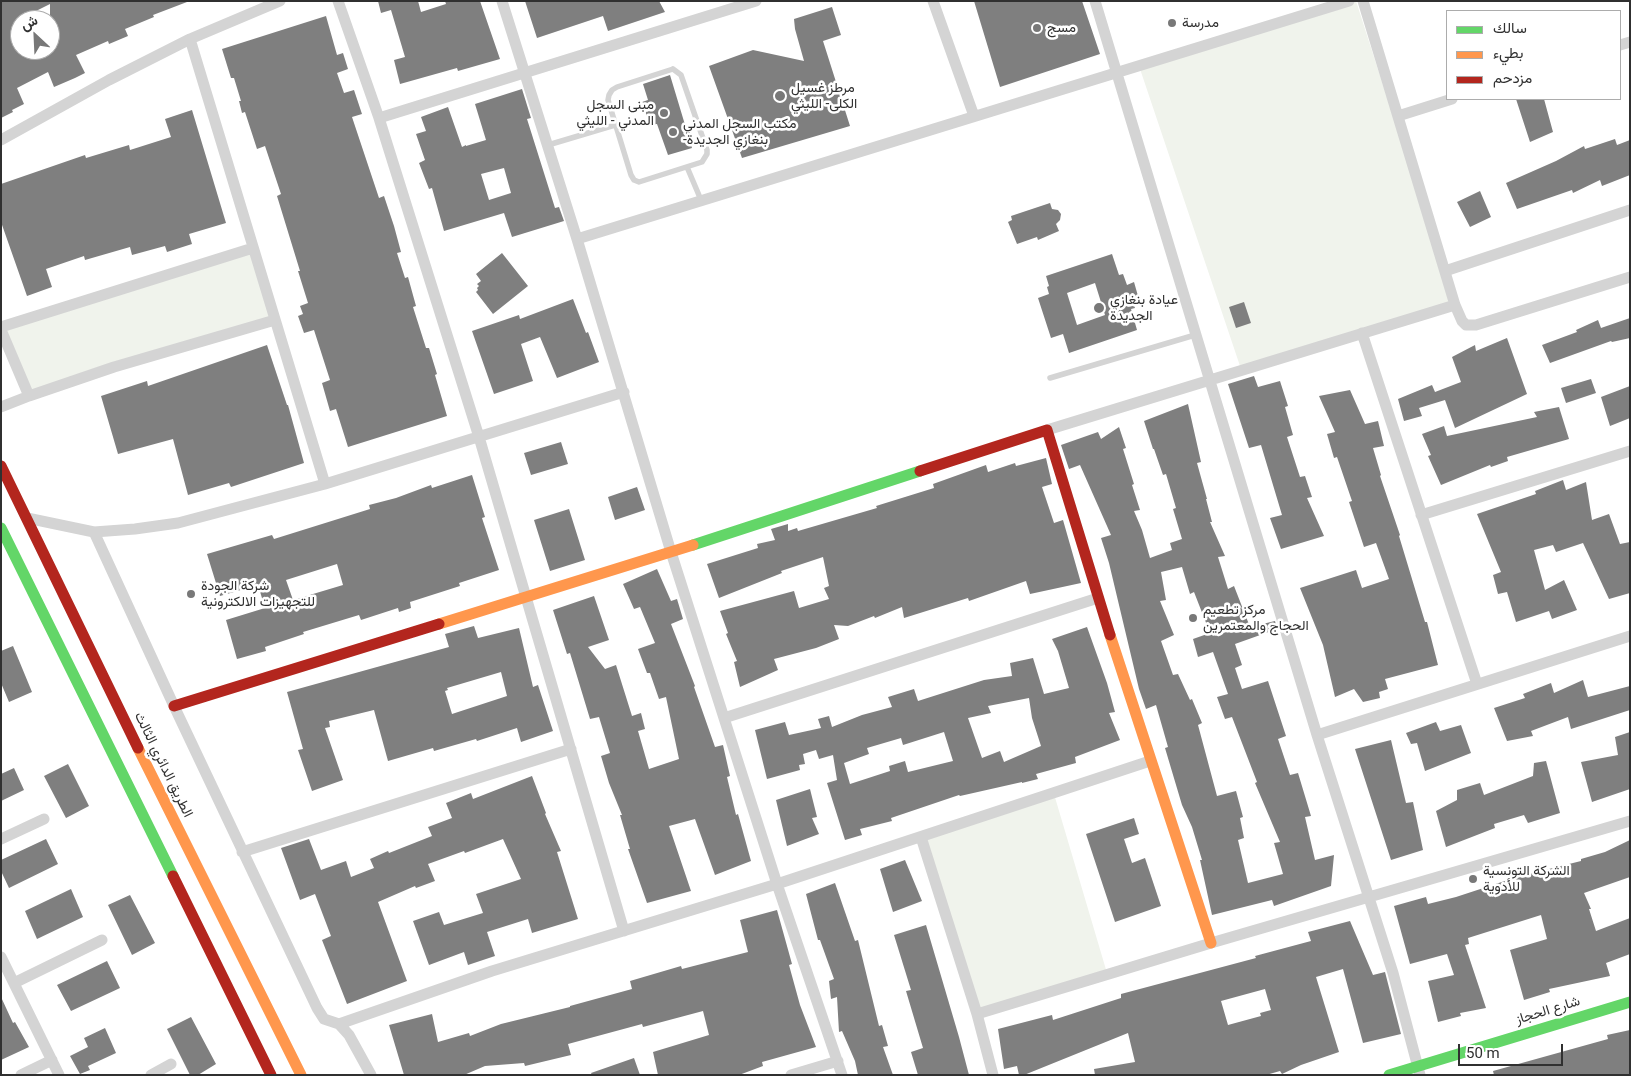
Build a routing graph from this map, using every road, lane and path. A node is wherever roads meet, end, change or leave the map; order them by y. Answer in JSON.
{"nodes":[{"id":1,"x":280,"y":1,"type":"edge"},
{"id":2,"x":338,"y":1,"type":"edge"},
{"id":3,"x":502,"y":1,"type":"edge"},
{"id":4,"x":756,"y":1,"type":"edge"},
{"id":5,"x":932,"y":1,"type":"edge"},
{"id":6,"x":1095,"y":1,"type":"edge"},
{"id":7,"x":1349,"y":1,"type":"edge"},
{"id":8,"x":1363,"y":1,"type":"edge"},
{"id":9,"x":190,"y":40,"type":"junction"},
{"id":10,"x":525,"y":73,"type":"junction"},
{"id":11,"x":1117,"y":73,"type":"junction"},
{"id":12,"x":1449,"y":100,"type":"edge"},
{"id":13,"x":974,"y":116,"type":"junction"},
{"id":14,"x":1398,"y":116,"type":"junction"},
{"id":15,"x":379,"y":118,"type":"junction"},
{"id":16,"x":615,"y":125,"type":"junction"},
{"id":17,"x":1,"y":140,"type":"edge"},
{"id":18,"x":548,"y":145,"type":"junction"},
{"id":19,"x":687,"y":167,"type":"junction"},
{"id":20,"x":701,"y":200,"type":"junction"},
{"id":21,"x":1630,"y":210,"type":"edge"},
{"id":22,"x":577,"y":238,"type":"junction"},
{"id":23,"x":254,"y":248,"type":"junction"},
{"id":24,"x":1445,"y":271,"type":"junction"},
{"id":25,"x":1630,"y":277,"type":"edge"},
{"id":26,"x":1455,"y":305,"type":"junction"},
{"id":27,"x":275,"y":320,"type":"junction"},
{"id":28,"x":1,"y":329,"type":"edge"},
{"id":29,"x":1362,"y":333,"type":"junction"},
{"id":30,"x":1195,"y":335,"type":"junction"},
{"id":31,"x":1050,"y":378,"type":"dead end"},
{"id":32,"x":1208,"y":380,"type":"junction"},
{"id":33,"x":624,"y":392,"type":"junction"},
{"id":34,"x":28,"y":396,"type":"junction"},
{"id":35,"x":1,"y":408,"type":"edge"},
{"id":36,"x":1047,"y":430,"type":"junction"},
{"id":37,"x":478,"y":437,"type":"junction"},
{"id":38,"x":1630,"y":451,"type":"edge"},
{"id":39,"x":1,"y":466,"type":"edge"},
{"id":40,"x":325,"y":484,"type":"junction"},
{"id":41,"x":1421,"y":515,"type":"junction"},
{"id":42,"x":27,"y":518,"type":"junction"},
{"id":43,"x":1,"y":528,"type":"edge"},
{"id":44,"x":94,"y":532,"type":"junction"},
{"id":45,"x":671,"y":552,"type":"junction"},
{"id":46,"x":526,"y":595,"type":"junction"},
{"id":47,"x":1098,"y":598,"type":"junction"},
{"id":48,"x":1630,"y":636,"type":"edge"},
{"id":49,"x":1477,"y":684,"type":"junction"},
{"id":50,"x":174,"y":706,"type":"junction"},
{"id":51,"x":724,"y":718,"type":"junction"},
{"id":52,"x":1317,"y":735,"type":"junction"},
{"id":53,"x":571,"y":750,"type":"junction"},
{"id":54,"x":1150,"y":762,"type":"junction"},
{"id":55,"x":44,"y":819,"type":"dead end"},
{"id":56,"x":1630,"y":821,"type":"edge"},
{"id":57,"x":921,"y":837,"type":"junction"},
{"id":58,"x":1,"y":838,"type":"edge"},
{"id":59,"x":242,"y":852,"type":"junction"},
{"id":60,"x":777,"y":884,"type":"junction"},
{"id":61,"x":1368,"y":897,"type":"junction"},
{"id":62,"x":624,"y":931,"type":"junction"},
{"id":63,"x":102,"y":940,"type":"dead end"},
{"id":64,"x":1211,"y":943,"type":"junction"},
{"id":65,"x":1,"y":957,"type":"edge"},
{"id":66,"x":14,"y":983,"type":"junction"},
{"id":67,"x":1630,"y":1002,"type":"edge"},
{"id":68,"x":977,"y":1014,"type":"junction"},
{"id":69,"x":339,"y":1024,"type":"junction"},
{"id":70,"x":52,"y":1060,"type":"junction"},
{"id":71,"x":838,"y":1061,"type":"junction"},
{"id":72,"x":171,"y":1064,"type":"dead end"},
{"id":73,"x":1419,"y":1070,"type":"edge"},
{"id":74,"x":21,"y":1075,"type":"edge"},
{"id":75,"x":59,"y":1075,"type":"edge"},
{"id":76,"x":151,"y":1075,"type":"edge"},
{"id":77,"x":271,"y":1075,"type":"edge"},
{"id":78,"x":301,"y":1075,"type":"edge"},
{"id":79,"x":371,"y":1075,"type":"edge"},
{"id":80,"x":791,"y":1075,"type":"edge"},
{"id":81,"x":842,"y":1075,"type":"edge"},
{"id":82,"x":993,"y":1075,"type":"edge"},
{"id":83,"x":1389,"y":1075,"type":"edge"}],
"edges":[{"from":1,"to":9,"type":"street"},
{"from":2,"to":15,"type":"street"},
{"from":3,"to":10,"type":"street"},
{"from":4,"to":10,"type":"street"},
{"from":5,"to":13,"type":"street"},
{"from":6,"to":11,"type":"street"},
{"from":7,"to":11,"type":"street"},
{"from":8,"to":14,"type":"street"},
{"from":9,"to":17,"type":"street"},
{"from":9,"to":23,"type":"street"},
{"from":10,"to":15,"type":"street"},
{"from":10,"to":18,"type":"street"},
{"from":11,"to":13,"type":"street"},
{"from":11,"to":30,"type":"street"},
{"from":12,"to":14,"type":"street"},
{"from":13,"to":20,"type":"street"},
{"from":14,"to":24,"type":"street"},
{"from":15,"to":37,"type":"street"},
{"from":16,"to":18,"type":"lane"},
{"from":16,"to":19,"type":"lane"},
{"from":16,"to":19,"type":"lane"},
{"from":18,"to":22,"type":"street"},
{"from":19,"to":20,"type":"lane"},
{"from":20,"to":22,"type":"street"},
{"from":21,"to":24,"type":"street"},
{"from":22,"to":33,"type":"street"},
{"from":23,"to":27,"type":"street"},
{"from":23,"to":28,"type":"street"},
{"from":24,"to":26,"type":"street"},
{"from":25,"to":26,"type":"street"},
{"from":26,"to":29,"type":"street"},
{"from":27,"to":34,"type":"street"},
{"from":27,"to":40,"type":"street"},
{"from":28,"to":34,"type":"street"},
{"from":29,"to":32,"type":"street"},
{"from":29,"to":41,"type":"street"},
{"from":30,"to":31,"type":"lane"},
{"from":30,"to":32,"type":"street"},
{"from":32,"to":36,"type":"street"},
{"from":32,"to":52,"type":"street"},
{"from":33,"to":37,"type":"street"},
{"from":33,"to":45,"type":"street"},
{"from":34,"to":35,"type":"street"},
{"from":36,"to":45,"type":"main road"},
{"from":36,"to":47,"type":"main road"},
{"from":37,"to":40,"type":"street"},
{"from":37,"to":46,"type":"street"},
{"from":38,"to":41,"type":"street"},
{"from":39,"to":42,"type":"main road","name":"الطريق الدائري الثالث"},
{"from":40,"to":44,"type":"street"},
{"from":41,"to":49,"type":"street"},
{"from":42,"to":44,"type":"street"},
{"from":42,"to":78,"type":"main road","name":"الطريق الدائري الثالث"},
{"from":43,"to":77,"type":"main road"},
{"from":44,"to":50,"type":"street"},
{"from":45,"to":46,"type":"main road"},
{"from":45,"to":51,"type":"street"},
{"from":46,"to":50,"type":"main road"},
{"from":46,"to":53,"type":"street"},
{"from":47,"to":51,"type":"street"},
{"from":47,"to":54,"type":"main road"},
{"from":48,"to":49,"type":"street"},
{"from":49,"to":52,"type":"street"},
{"from":50,"to":59,"type":"street"},
{"from":51,"to":60,"type":"street"},
{"from":52,"to":61,"type":"street"},
{"from":53,"to":59,"type":"street"},
{"from":53,"to":62,"type":"street"},
{"from":54,"to":57,"type":"street"},
{"from":54,"to":64,"type":"main road"},
{"from":55,"to":58,"type":"street"},
{"from":56,"to":61,"type":"street"},
{"from":57,"to":60,"type":"street"},
{"from":57,"to":68,"type":"street"},
{"from":59,"to":69,"type":"street"},
{"from":60,"to":62,"type":"street"},
{"from":60,"to":71,"type":"street"},
{"from":61,"to":64,"type":"street"},
{"from":61,"to":73,"type":"street"},
{"from":62,"to":69,"type":"street"},
{"from":63,"to":66,"type":"street"},
{"from":64,"to":68,"type":"street"},
{"from":65,"to":66,"type":"street"},
{"from":66,"to":70,"type":"street"},
{"from":67,"to":73,"type":"main road","name":"شارع الحجاز"},
{"from":68,"to":82,"type":"street"},
{"from":69,"to":79,"type":"street"},
{"from":70,"to":74,"type":"street"},
{"from":70,"to":75,"type":"street"},
{"from":71,"to":80,"type":"street"},
{"from":71,"to":81,"type":"street"},
{"from":72,"to":76,"type":"street"},
{"from":73,"to":83,"type":"main road","name":"شارع الحجاز"}]}
